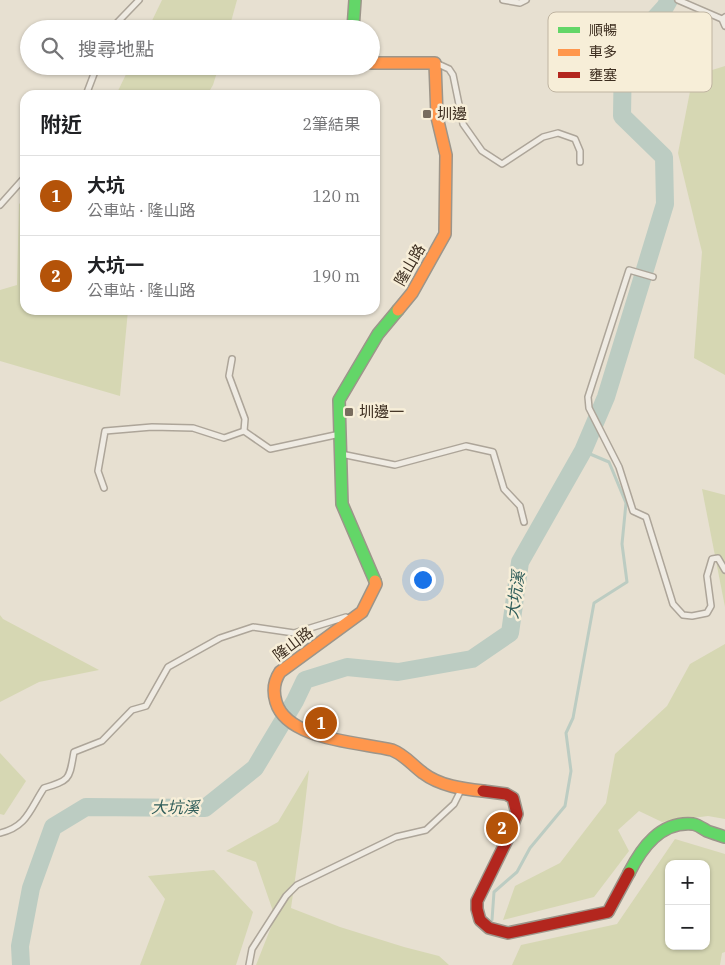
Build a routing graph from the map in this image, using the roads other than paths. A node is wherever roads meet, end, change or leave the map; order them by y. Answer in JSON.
{"nodes":[{"id":1,"x":139,"y":0,"type":"edge"},
{"id":2,"x":355,"y":0,"type":"edge"},
{"id":3,"x":503,"y":0,"type":"edge"},
{"id":4,"x":526,"y":0,"type":"edge"},
{"id":5,"x":678,"y":0,"type":"edge"},
{"id":6,"x":707,"y":12,"type":"edge"},
{"id":7,"x":712,"y":14,"type":"edge"},
{"id":8,"x":724,"y":18,"type":"edge"},
{"id":9,"x":120,"y":20,"type":"edge"},
{"id":10,"x":354,"y":20,"type":"edge"},
{"id":11,"x":725,"y":26,"type":"edge"},
{"id":12,"x":380,"y":63,"type":"edge"},
{"id":13,"x":435,"y":63,"type":"junction"},
{"id":14,"x":94,"y":75,"type":"edge"},
{"id":15,"x":88,"y":90,"type":"edge"},
{"id":16,"x":580,"y":162,"type":"dead end"},
{"id":17,"x":20,"y":183,"type":"edge"},
{"id":18,"x":0,"y":205,"type":"edge"},
{"id":19,"x":653,"y":277,"type":"dead end"},
{"id":20,"x":232,"y":359,"type":"dead end"},
{"id":21,"x":244,"y":431,"type":"junction"},
{"id":22,"x":341,"y":434,"type":"junction"},
{"id":23,"x":341,"y":454,"type":"junction"},
{"id":24,"x":104,"y":488,"type":"dead end"},
{"id":25,"x":524,"y":522,"type":"dead end"},
{"id":26,"x":725,"y":570,"type":"edge"},
{"id":27,"x":362,"y":612,"type":"junction"},
{"id":28,"x":463,"y":788,"type":"junction"},
{"id":29,"x":0,"y":833,"type":"edge"},
{"id":30,"x":725,"y":837,"type":"edge"},
{"id":31,"x":250,"y":965,"type":"edge"}],
"edges":[{"from":1,"to":9,"type":"lane"},
{"from":2,"to":10,"type":"street"},
{"from":3,"to":4,"type":"lane"},
{"from":5,"to":6,"type":"lane"},
{"from":7,"to":8,"type":"lane"},
{"from":8,"to":11,"type":"lane"},
{"from":12,"to":13,"type":"street"},
{"from":13,"to":16,"type":"lane"},
{"from":13,"to":22,"type":"street","name":"隆山路"},
{"from":14,"to":15,"type":"lane"},
{"from":17,"to":18,"type":"lane"},
{"from":19,"to":26,"type":"lane"},
{"from":20,"to":21,"type":"lane"},
{"from":21,"to":22,"type":"lane"},
{"from":21,"to":24,"type":"lane"},
{"from":22,"to":23,"type":"street","name":"隆山路"},
{"from":23,"to":25,"type":"lane"},
{"from":23,"to":27,"type":"street","name":"隆山路"},
{"from":27,"to":28,"type":"street","name":"隆山路"},
{"from":27,"to":29,"type":"lane"},
{"from":28,"to":30,"type":"street","name":"隆山路"},
{"from":28,"to":31,"type":"lane"}]}
